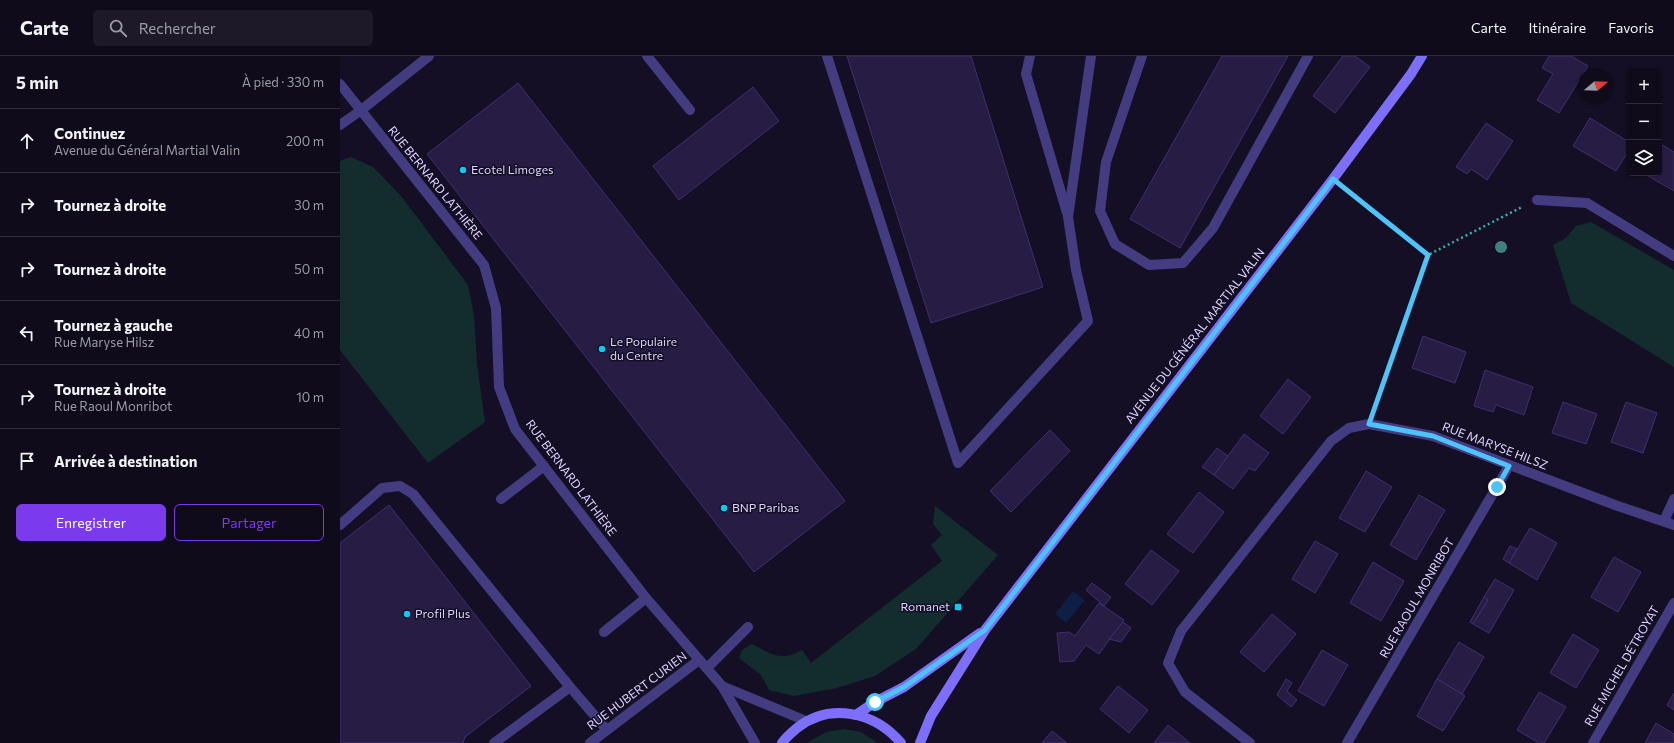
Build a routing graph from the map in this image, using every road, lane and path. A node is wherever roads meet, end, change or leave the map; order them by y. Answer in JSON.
{"nodes":[{"id":1,"x":429,"y":56,"type":"edge"},
{"id":2,"x":647,"y":56,"type":"edge"},
{"id":3,"x":827,"y":56,"type":"edge"},
{"id":4,"x":1030,"y":56,"type":"edge"},
{"id":5,"x":1091,"y":56,"type":"edge"},
{"id":6,"x":1142,"y":56,"type":"edge"},
{"id":7,"x":1308,"y":56,"type":"edge"},
{"id":8,"x":1422,"y":56,"type":"edge"},
{"id":9,"x":340,"y":84,"type":"edge"},
{"id":10,"x":690,"y":110,"type":"dead end"},
{"id":11,"x":360,"y":111,"type":"junction"},
{"id":12,"x":340,"y":125,"type":"edge"},
{"id":13,"x":1333,"y":179,"type":"junction"},
{"id":14,"x":1536,"y":200,"type":"joint"},
{"id":15,"x":1068,"y":217,"type":"junction"},
{"id":16,"x":1428,"y":255,"type":"junction"},
{"id":17,"x":1674,"y":256,"type":"edge"},
{"id":18,"x":1369,"y":424,"type":"junction"},
{"id":19,"x":544,"y":466,"type":"junction"},
{"id":20,"x":1509,"y":466,"type":"junction"},
{"id":21,"x":501,"y":499,"type":"dead end"},
{"id":22,"x":1674,"y":499,"type":"edge"},
{"id":23,"x":1664,"y":521,"type":"junction"},
{"id":24,"x":340,"y":525,"type":"edge"},
{"id":25,"x":1674,"y":525,"type":"edge"},
{"id":26,"x":646,"y":598,"type":"junction"},
{"id":27,"x":1674,"y":603,"type":"edge"},
{"id":28,"x":748,"y":627,"type":"dead end"},
{"id":29,"x":985,"y":630,"type":"junction"},
{"id":30,"x":604,"y":632,"type":"dead end"},
{"id":31,"x":699,"y":660,"type":"junction"},
{"id":32,"x":707,"y":668,"type":"junction"},
{"id":33,"x":722,"y":686,"type":"junction"},
{"id":34,"x":570,"y":687,"type":"junction"},
{"id":35,"x":856,"y":714,"type":"junction"},
{"id":36,"x":806,"y":721,"type":"junction"},
{"id":37,"x":607,"y":730,"type":"junction"},
{"id":38,"x":494,"y":743,"type":"edge"},
{"id":39,"x":590,"y":743,"type":"edge"},
{"id":40,"x":755,"y":743,"type":"edge"},
{"id":41,"x":782,"y":743,"type":"edge"},
{"id":42,"x":901,"y":743,"type":"edge"},
{"id":43,"x":920,"y":743,"type":"edge"},
{"id":44,"x":1250,"y":743,"type":"edge"},
{"id":45,"x":1347,"y":743,"type":"edge"},
{"id":46,"x":1593,"y":743,"type":"edge"}],
"edges":[{"from":1,"to":11,"type":"street"},
{"from":2,"to":10,"type":"street"},
{"from":3,"to":15,"type":"street"},
{"from":4,"to":15,"type":"street"},
{"from":5,"to":15,"type":"street"},
{"from":6,"to":7,"type":"street"},
{"from":8,"to":13,"type":"main road","name":"AVENUE DU GÉNÉRAL MARTIAL VALIN"},
{"from":9,"to":11,"type":"street","name":"RUE BERNARD LATHIÈRE"},
{"from":11,"to":12,"type":"street"},
{"from":11,"to":19,"type":"street","name":"RUE BERNARD LATHIÈRE"},
{"from":13,"to":16,"type":"path"},
{"from":13,"to":29,"type":"main road","name":"AVENUE DU GÉNÉRAL MARTIAL VALIN"},
{"from":14,"to":16,"type":"path"},
{"from":14,"to":17,"type":"street"},
{"from":16,"to":18,"type":"path"},
{"from":18,"to":20,"type":"street","name":"RUE MARYSE HILSZ"},
{"from":18,"to":44,"type":"street","name":"RUE MARYSE HILSZ"},
{"from":19,"to":21,"type":"street"},
{"from":19,"to":26,"type":"street","name":"RUE BERNARD LATHIÈRE"},
{"from":20,"to":23,"type":"street","name":"RUE MARYSE HILSZ"},
{"from":20,"to":45,"type":"street","name":"RUE RAOUL MONRIBOT"},
{"from":22,"to":23,"type":"street"},
{"from":23,"to":25,"type":"street","name":"RUE MARYSE HILSZ"},
{"from":24,"to":34,"type":"street"},
{"from":26,"to":30,"type":"street"},
{"from":26,"to":31,"type":"street","name":"RUE BERNARD LATHIÈRE"},
{"from":27,"to":46,"type":"street","name":"RUE MICHEL DÉTROYAT"},
{"from":28,"to":32,"type":"street"},
{"from":29,"to":35,"type":"main road","name":"AVENUE DU GÉNÉRAL MARTIAL VALIN"},
{"from":29,"to":43,"type":"main road","name":"AVENUE DU GÉNÉRAL MARTIAL VALIN"},
{"from":31,"to":32,"type":"street","name":"RUE BERNARD LATHIÈRE"},
{"from":31,"to":37,"type":"street","name":"RUE HUBERT CURIEN"},
{"from":32,"to":33,"type":"street","name":"RUE BERNARD LATHIÈRE"},
{"from":33,"to":36,"type":"street","name":"RUE BERNARD LATHIÈRE"},
{"from":33,"to":40,"type":"street","name":"RUE BERNARD LATHIÈRE"},
{"from":34,"to":37,"type":"street"},
{"from":34,"to":38,"type":"street"},
{"from":35,"to":36,"type":"main road"},
{"from":35,"to":42,"type":"main road"},
{"from":36,"to":41,"type":"main road"},
{"from":37,"to":39,"type":"street","name":"RUE HUBERT CURIEN"}]}
